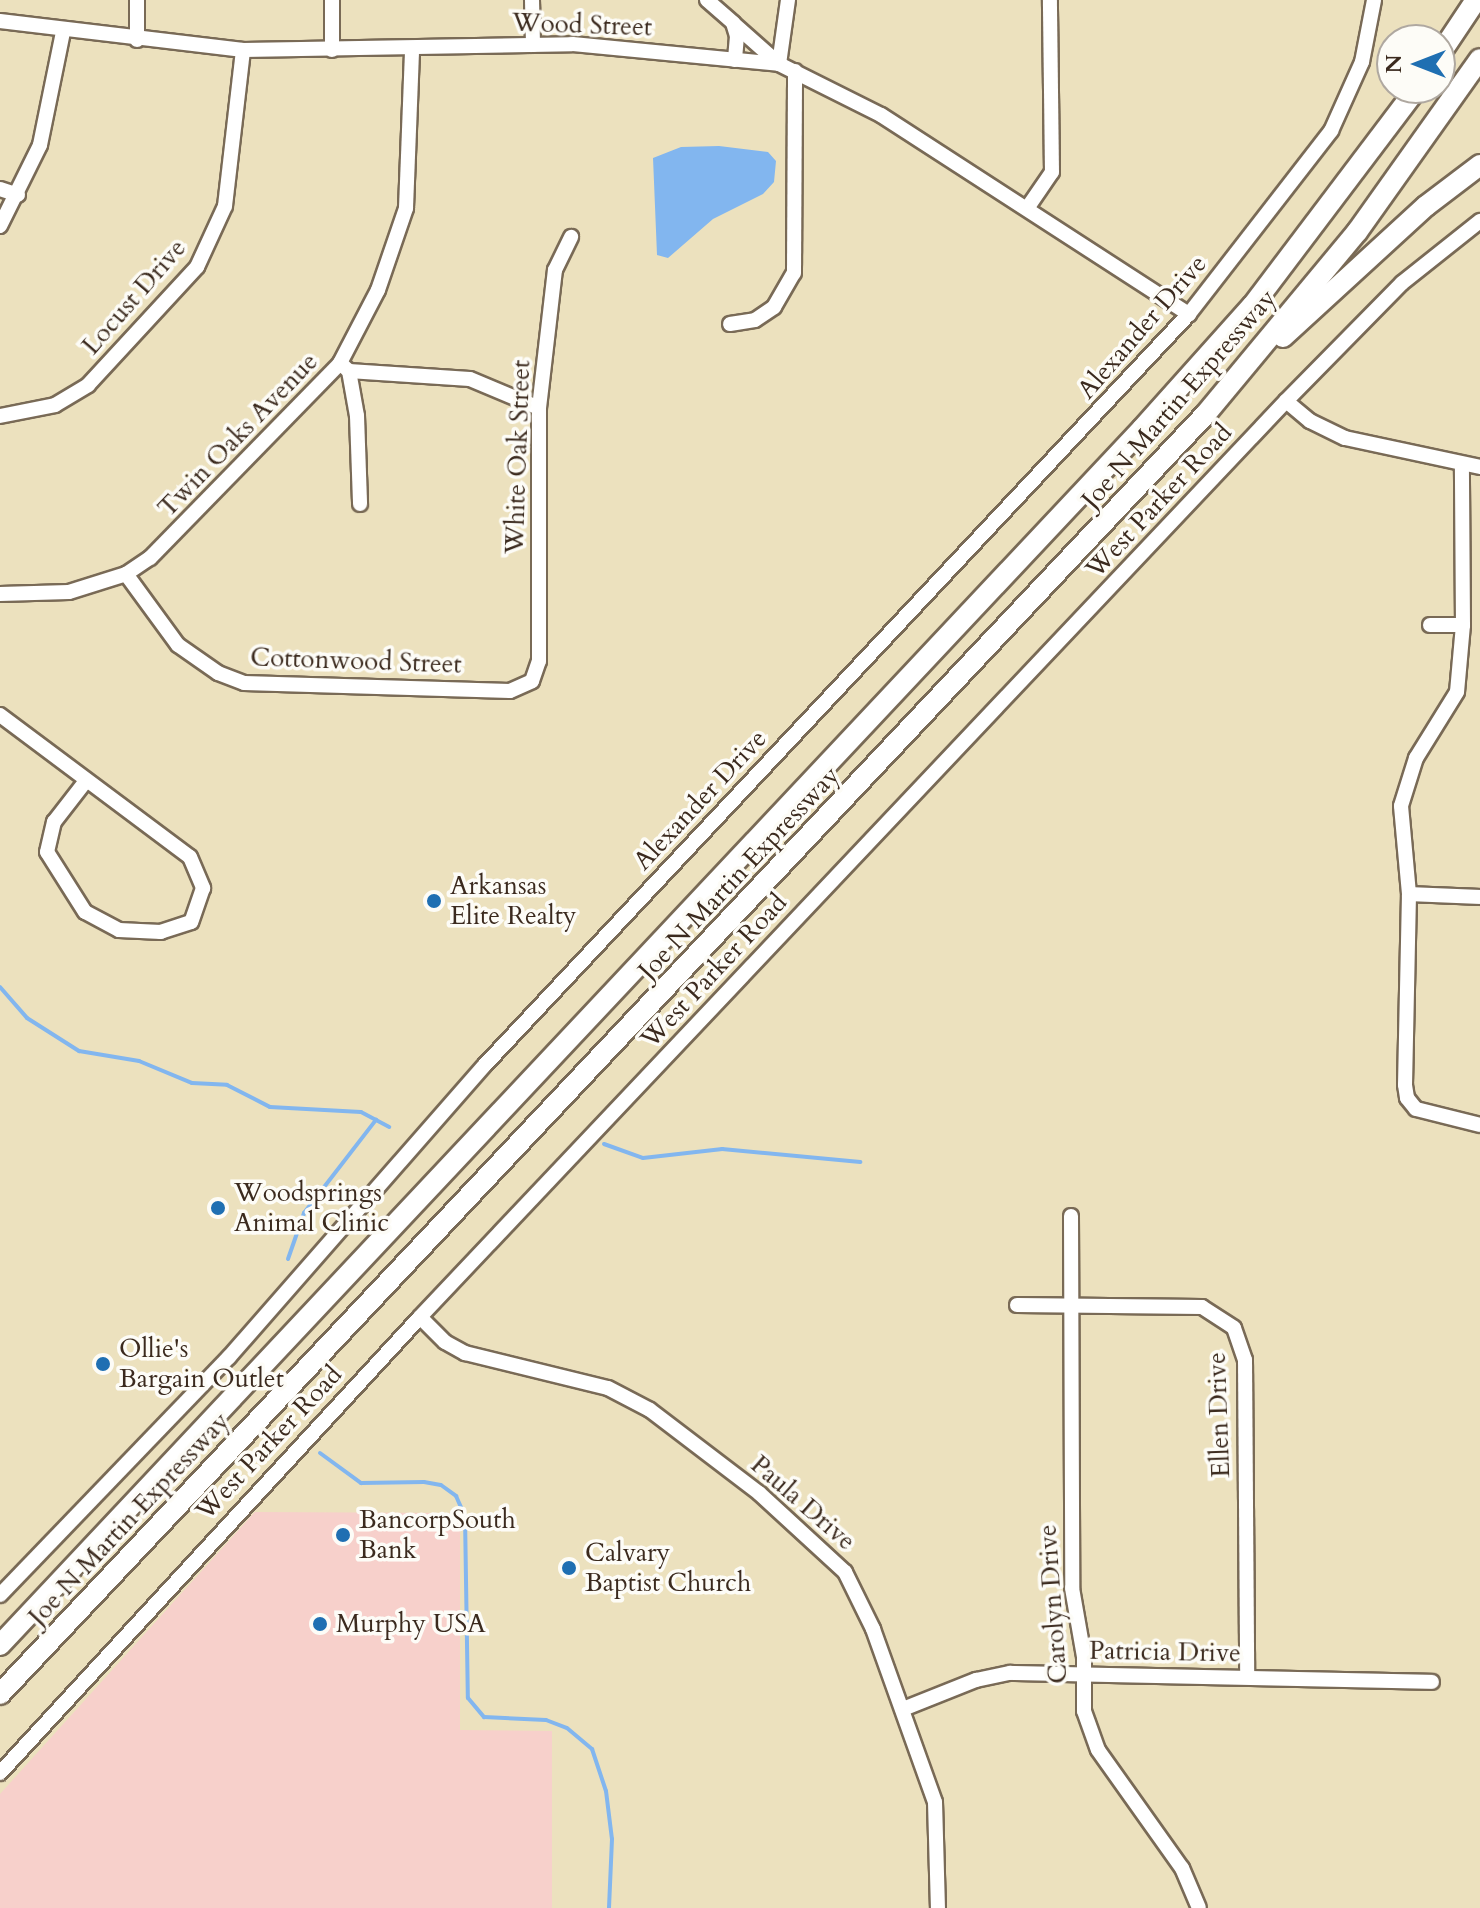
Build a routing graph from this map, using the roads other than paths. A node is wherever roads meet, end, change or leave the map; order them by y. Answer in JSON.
{"nodes":[{"id":1,"x":137,"y":0,"type":"edge"},
{"id":2,"x":332,"y":0,"type":"edge"},
{"id":3,"x":532,"y":0,"type":"edge"},
{"id":4,"x":707,"y":0,"type":"edge"},
{"id":5,"x":788,"y":0,"type":"edge"},
{"id":6,"x":1050,"y":0,"type":"edge"},
{"id":7,"x":1374,"y":0,"type":"edge"},
{"id":8,"x":1476,"y":0,"type":"edge"},
{"id":9,"x":0,"y":21,"type":"edge"},
{"id":10,"x":733,"y":23,"type":"junction"},
{"id":11,"x":1456,"y":30,"type":"edge"},
{"id":12,"x":63,"y":32,"type":"junction"},
{"id":13,"x":137,"y":40,"type":"junction"},
{"id":14,"x":533,"y":45,"type":"junction"},
{"id":15,"x":412,"y":49,"type":"junction"},
{"id":16,"x":243,"y":50,"type":"junction"},
{"id":17,"x":332,"y":50,"type":"junction"},
{"id":18,"x":1480,"y":59,"type":"edge"},
{"id":19,"x":735,"y":60,"type":"junction"},
{"id":20,"x":779,"y":64,"type":"junction"},
{"id":21,"x":795,"y":71,"type":"junction"},
{"id":22,"x":1405,"y":104,"type":"edge"},
{"id":23,"x":1480,"y":165,"type":"edge"},
{"id":24,"x":0,"y":189,"type":"edge"},
{"id":25,"x":18,"y":195,"type":"junction"},
{"id":26,"x":1028,"y":207,"type":"junction"},
{"id":27,"x":1480,"y":221,"type":"edge"},
{"id":28,"x":0,"y":226,"type":"edge"},
{"id":29,"x":571,"y":237,"type":"dead end"},
{"id":30,"x":1189,"y":314,"type":"junction"},
{"id":31,"x":730,"y":324,"type":"dead end"},
{"id":32,"x":345,"y":367,"type":"junction"},
{"id":33,"x":1230,"y":386,"type":"junction"},
{"id":34,"x":1286,"y":401,"type":"junction"},
{"id":35,"x":539,"y":408,"type":"junction"},
{"id":36,"x":0,"y":416,"type":"edge"},
{"id":37,"x":1462,"y":465,"type":"junction"},
{"id":38,"x":1480,"y":467,"type":"edge"},
{"id":39,"x":360,"y":504,"type":"dead end"},
{"id":40,"x":126,"y":574,"type":"junction"},
{"id":41,"x":0,"y":594,"type":"edge"},
{"id":42,"x":1430,"y":625,"type":"dead end"},
{"id":43,"x":1463,"y":625,"type":"junction"},
{"id":44,"x":532,"y":681,"type":"joint"},
{"id":45,"x":0,"y":715,"type":"edge"},
{"id":46,"x":85,"y":782,"type":"junction"},
{"id":47,"x":1409,"y":894,"type":"junction"},
{"id":48,"x":1480,"y":897,"type":"edge"},
{"id":49,"x":1480,"y":1125,"type":"edge"},
{"id":50,"x":1071,"y":1216,"type":"dead end"},
{"id":51,"x":1017,"y":1305,"type":"dead end"},
{"id":52,"x":1069,"y":1306,"type":"junction"},
{"id":53,"x":420,"y":1317,"type":"junction"},
{"id":54,"x":0,"y":1595,"type":"edge"},
{"id":55,"x":0,"y":1645,"type":"edge"},
{"id":56,"x":1084,"y":1674,"type":"junction"},
{"id":57,"x":1247,"y":1677,"type":"junction"},
{"id":58,"x":1432,"y":1682,"type":"dead end"},
{"id":59,"x":0,"y":1694,"type":"edge"},
{"id":60,"x":903,"y":1709,"type":"junction"},
{"id":61,"x":0,"y":1773,"type":"edge"},
{"id":62,"x":938,"y":1908,"type":"edge"},
{"id":63,"x":1199,"y":1908,"type":"edge"}],
"edges":[{"from":1,"to":13,"type":"street"},
{"from":2,"to":17,"type":"street"},
{"from":3,"to":14,"type":"street"},
{"from":4,"to":10,"type":"street"},
{"from":5,"to":20,"type":"street"},
{"from":6,"to":26,"type":"street"},
{"from":7,"to":30,"type":"street","name":"Alexander Drive"},
{"from":8,"to":11,"type":"highway"},
{"from":9,"to":12,"type":"street","name":"Wood Street"},
{"from":10,"to":19,"type":"street"},
{"from":10,"to":20,"type":"street"},
{"from":12,"to":13,"type":"street","name":"Wood Street"},
{"from":12,"to":25,"type":"street"},
{"from":13,"to":16,"type":"street","name":"Wood Street"},
{"from":14,"to":15,"type":"street","name":"Wood Street"},
{"from":14,"to":19,"type":"street","name":"Wood Street"},
{"from":15,"to":17,"type":"street","name":"Wood Street"},
{"from":15,"to":32,"type":"street","name":"Twin Oaks Avenue"},
{"from":16,"to":17,"type":"street","name":"Wood Street"},
{"from":16,"to":36,"type":"street","name":"Locust Drive"},
{"from":18,"to":33,"type":"highway","name":"Joe N Martin Expressway"},
{"from":19,"to":20,"type":"street","name":"Wood Street"},
{"from":20,"to":21,"type":"street","name":"Wood Street"},
{"from":21,"to":26,"type":"street","name":"Wood Street"},
{"from":21,"to":31,"type":"street"},
{"from":22,"to":55,"type":"highway","name":"Joe N Martin Expressway"},
{"from":23,"to":33,"type":"highway"},
{"from":24,"to":25,"type":"street"},
{"from":25,"to":28,"type":"street"},
{"from":26,"to":30,"type":"street","name":"Wood Street"},
{"from":27,"to":34,"type":"street","name":"West Parker Road"},
{"from":29,"to":35,"type":"street","name":"White Oak Street"},
{"from":30,"to":54,"type":"street","name":"Alexander Drive"},
{"from":32,"to":35,"type":"street"},
{"from":32,"to":39,"type":"street"},
{"from":32,"to":40,"type":"street","name":"Twin Oaks Avenue"},
{"from":33,"to":59,"type":"highway","name":"Joe N Martin Expressway"},
{"from":34,"to":37,"type":"street"},
{"from":34,"to":53,"type":"street","name":"West Parker Road"},
{"from":35,"to":44,"type":"street","name":"White Oak Street"},
{"from":37,"to":38,"type":"street"},
{"from":37,"to":43,"type":"street"},
{"from":40,"to":41,"type":"street","name":"Twin Oaks Avenue"},
{"from":40,"to":44,"type":"street","name":"Cottonwood Street"},
{"from":42,"to":43,"type":"street"},
{"from":43,"to":47,"type":"street"},
{"from":45,"to":46,"type":"street"},
{"from":46,"to":46,"type":"street"},
{"from":47,"to":48,"type":"street"},
{"from":47,"to":49,"type":"street"},
{"from":50,"to":52,"type":"street","name":"Carolyn Drive"},
{"from":51,"to":52,"type":"street","name":"Ellen Drive"},
{"from":52,"to":56,"type":"street","name":"Carolyn Drive"},
{"from":52,"to":57,"type":"street","name":"Ellen Drive"},
{"from":53,"to":60,"type":"street","name":"Paula Drive"},
{"from":53,"to":61,"type":"street","name":"West Parker Road"},
{"from":56,"to":57,"type":"street","name":"Patricia Drive"},
{"from":56,"to":60,"type":"street","name":"Patricia Drive"},
{"from":56,"to":63,"type":"street","name":"Carolyn Drive"},
{"from":57,"to":58,"type":"street","name":"Patricia Drive"},
{"from":60,"to":62,"type":"street","name":"Paula Drive"}]}
